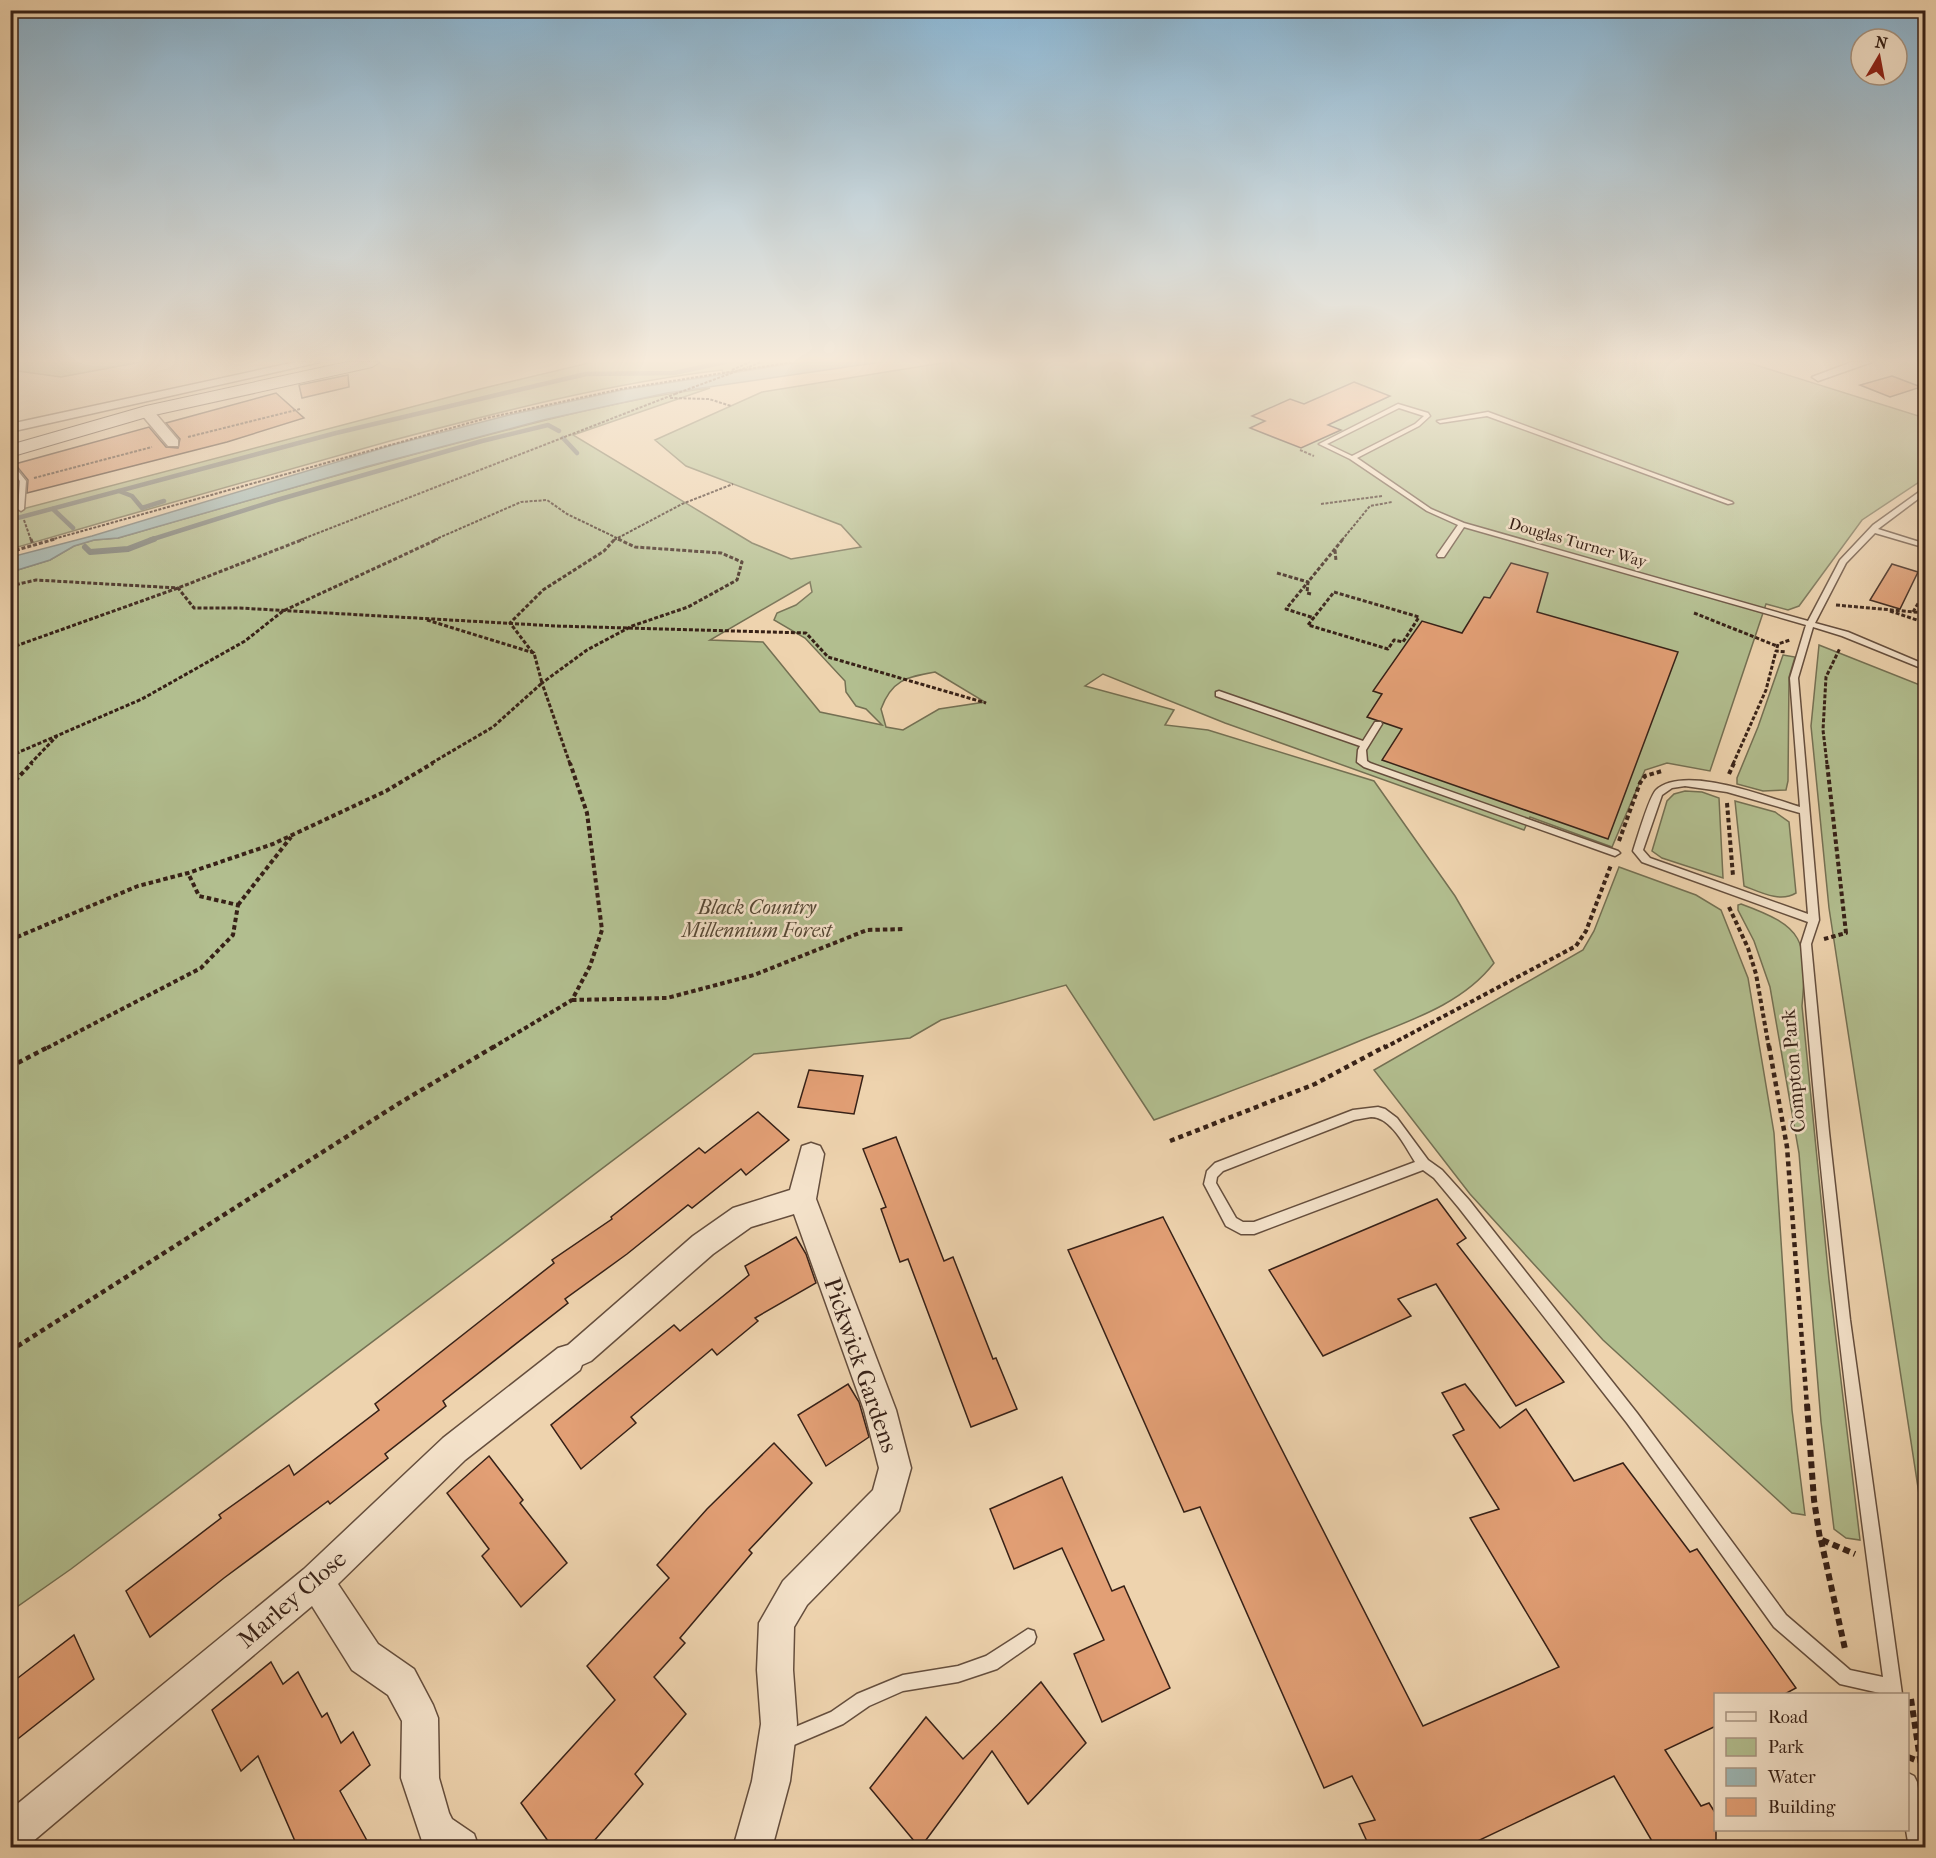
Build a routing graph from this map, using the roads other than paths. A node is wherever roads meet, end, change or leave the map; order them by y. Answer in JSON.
{"nodes":[{"id":1,"x":13,"y":449,"type":"edge"},
{"id":2,"x":1332,"y":449,"type":"edge"},
{"id":3,"x":1370,"y":449,"type":"edge"},
{"id":4,"x":1589,"y":449,"type":"edge"},
{"id":5,"x":1352,"y":458,"type":"junction"},
{"id":6,"x":1926,"y":489,"type":"edge"},
{"id":7,"x":1730,"y":503,"type":"dead end"},
{"id":8,"x":21,"y":509,"type":"dead end"},
{"id":9,"x":1462,"y":524,"type":"junction"},
{"id":10,"x":1873,"y":530,"type":"junction"},
{"id":11,"x":1926,"y":546,"type":"edge"},
{"id":12,"x":1441,"y":555,"type":"dead end"},
{"id":13,"x":1810,"y":625,"type":"junction"},
{"id":14,"x":1926,"y":668,"type":"edge"},
{"id":15,"x":1219,"y":694,"type":"dead end"},
{"id":16,"x":1378,"y":724,"type":"dead end"},
{"id":17,"x":1365,"y":745,"type":"junction"},
{"id":18,"x":1803,"y":811,"type":"junction"},
{"id":19,"x":1615,"y":853,"type":"road end"},
{"id":20,"x":1814,"y":920,"type":"junction"},
{"id":21,"x":811,"y":1154,"type":"dead end"},
{"id":22,"x":1424,"y":1164,"type":"junction"},
{"id":23,"x":802,"y":1199,"type":"junction"},
{"id":24,"x":316,"y":1581,"type":"junction"},
{"id":25,"x":1028,"y":1637,"type":"dead end"},
{"id":26,"x":1893,"y":1691,"type":"edge"},
{"id":27,"x":777,"y":1743,"type":"junction"},
{"id":28,"x":1909,"y":1789,"type":"edge"},
{"id":29,"x":10,"y":1835,"type":"edge"},
{"id":30,"x":460,"y":1848,"type":"edge"},
{"id":31,"x":752,"y":1848,"type":"edge"},
{"id":32,"x":1918,"y":1848,"type":"edge"}],
"edges":[{"from":1,"to":8,"type":"lane"},
{"from":2,"to":5,"type":"lane","name":"Douglas Turner Way"},
{"from":3,"to":5,"type":"lane"},
{"from":4,"to":7,"type":"lane"},
{"from":5,"to":9,"type":"lane","name":"Douglas Turner Way"},
{"from":6,"to":10,"type":"lane","name":"Compton Park"},
{"from":9,"to":12,"type":"lane"},
{"from":9,"to":13,"type":"lane","name":"Douglas Turner Way"},
{"from":10,"to":11,"type":"lane"},
{"from":10,"to":13,"type":"lane","name":"Compton Park"},
{"from":13,"to":14,"type":"lane","name":"Douglas Turner Way"},
{"from":13,"to":18,"type":"lane","name":"Compton Park"},
{"from":15,"to":17,"type":"lane"},
{"from":16,"to":17,"type":"lane"},
{"from":17,"to":19,"type":"lane"},
{"from":18,"to":20,"type":"lane","name":"Compton Park"},
{"from":18,"to":20,"type":"lane"},
{"from":20,"to":26,"type":"lane","name":"Compton Park"},
{"from":21,"to":23,"type":"street"},
{"from":22,"to":22,"type":"lane"},
{"from":22,"to":26,"type":"lane"},
{"from":23,"to":24,"type":"street","name":"Marley Close"},
{"from":23,"to":27,"type":"street","name":"Pickwick Gardens"},
{"from":24,"to":29,"type":"street","name":"Marley Close"},
{"from":24,"to":30,"type":"street"},
{"from":25,"to":27,"type":"lane"},
{"from":27,"to":31,"type":"street","name":"Pickwick Gardens"},
{"from":28,"to":32,"type":"lane"}]}
